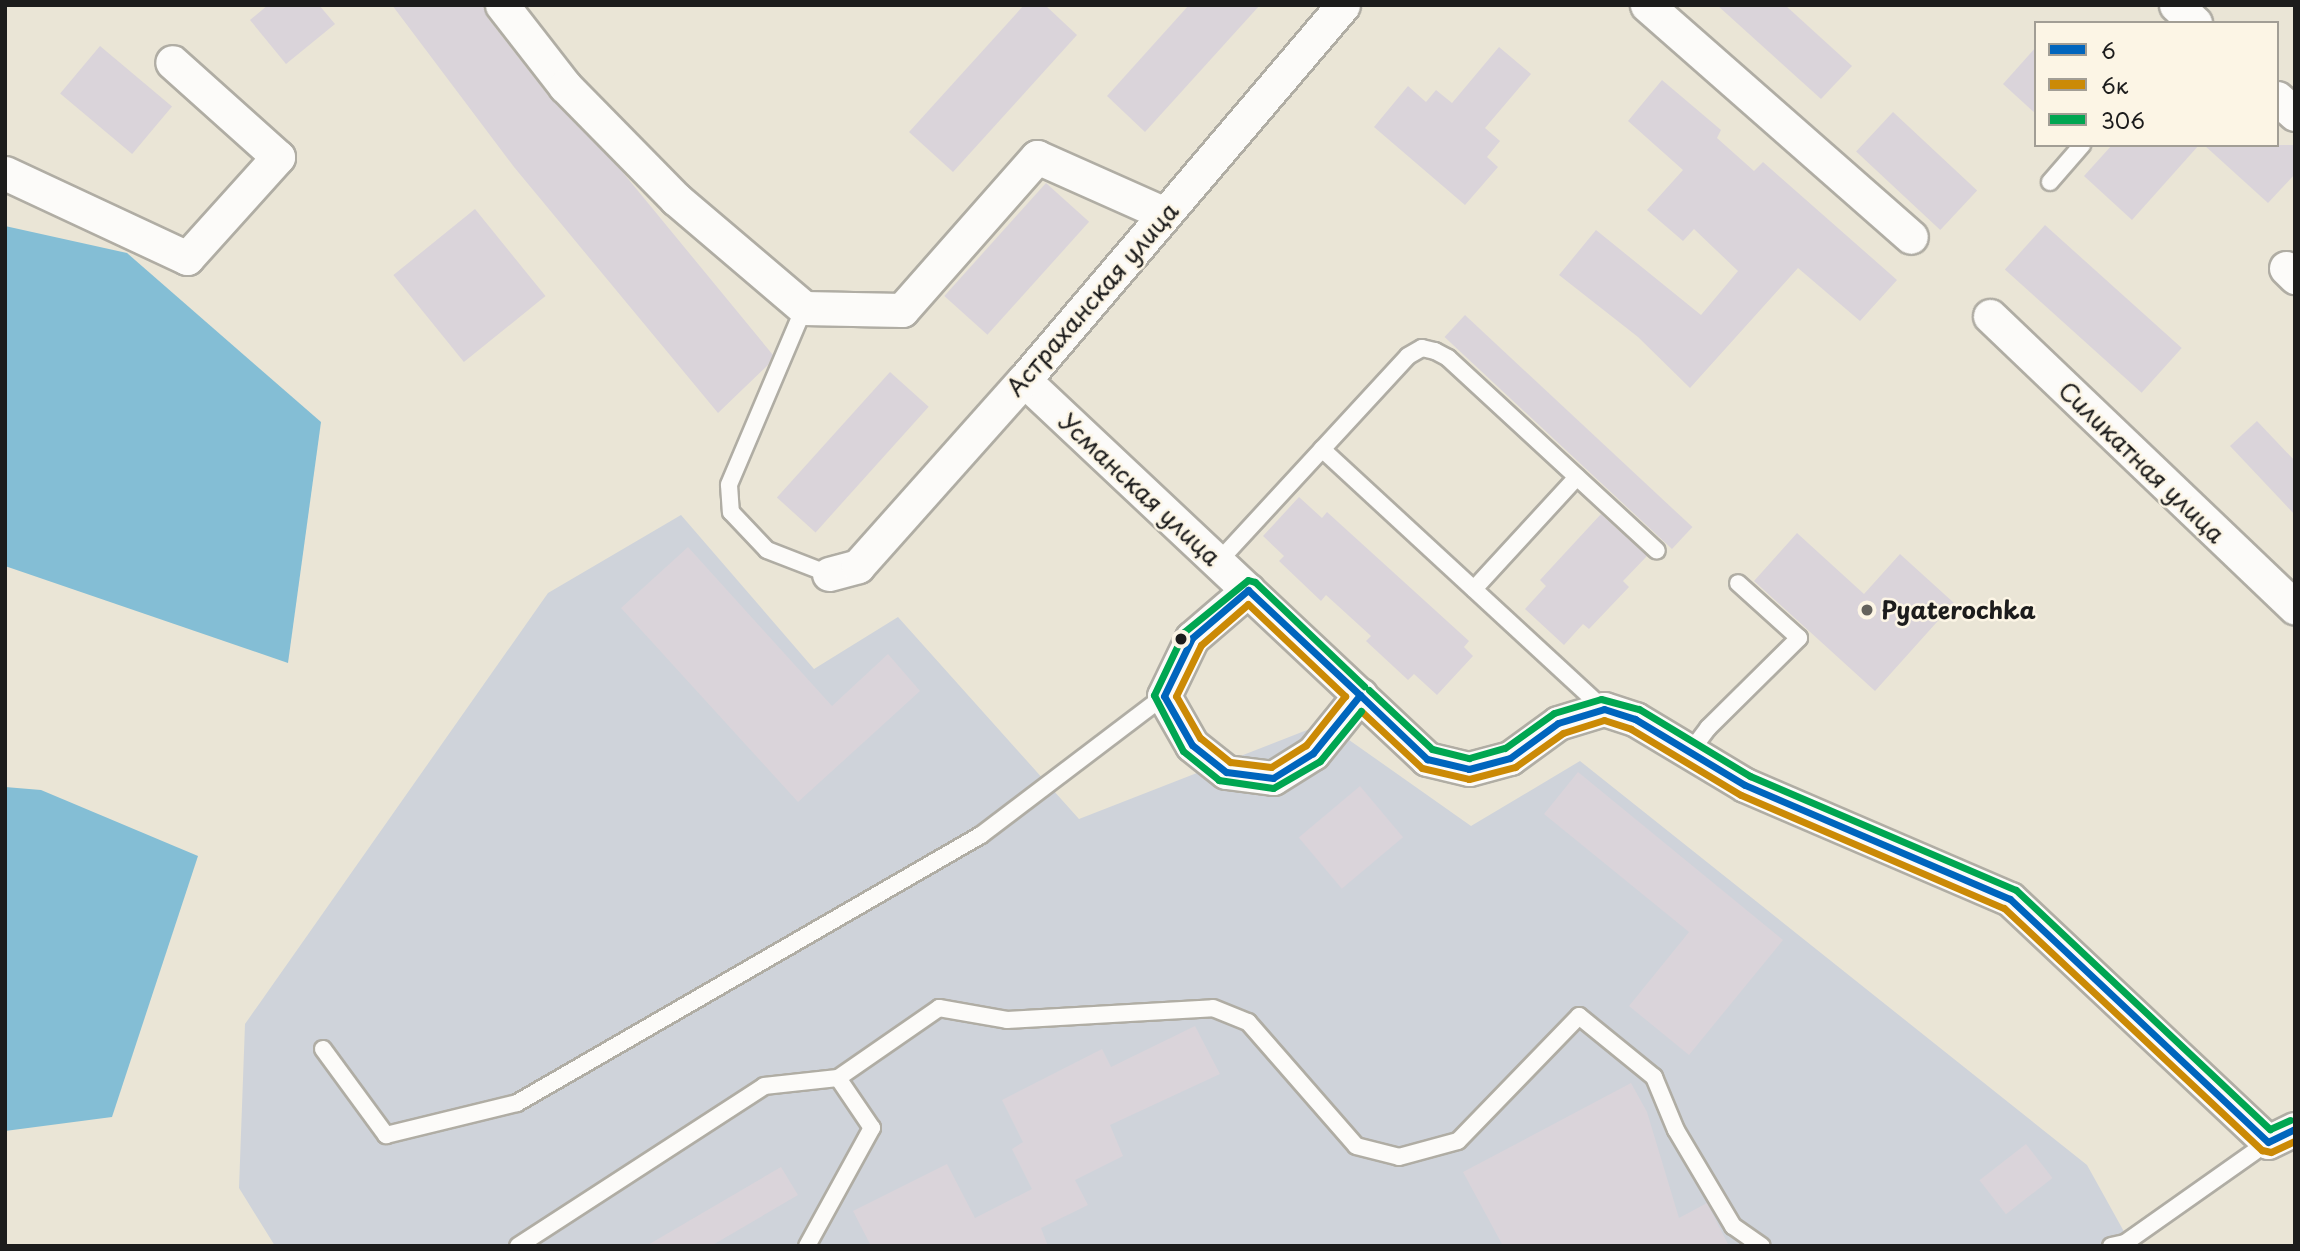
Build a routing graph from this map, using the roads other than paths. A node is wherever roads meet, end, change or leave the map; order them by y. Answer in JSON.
{"nodes":[{"id":1,"x":502,"y":5,"type":"edge"},
{"id":2,"x":1343,"y":5,"type":"edge"},
{"id":3,"x":1647,"y":5,"type":"edge"},
{"id":4,"x":172,"y":62,"type":"dead end"},
{"id":5,"x":2279,"y":100,"type":"edge"},
{"id":6,"x":2295,"y":114,"type":"edge"},
{"id":7,"x":2080,"y":147,"type":"edge"},
{"id":8,"x":5,"y":173,"type":"edge"},
{"id":9,"x":2050,"y":182,"type":"dead end"},
{"id":10,"x":1165,"y":214,"type":"junction"},
{"id":11,"x":1911,"y":237,"type":"dead end"},
{"id":12,"x":804,"y":308,"type":"junction"},
{"id":13,"x":1990,"y":316,"type":"dead end"},
{"id":14,"x":1024,"y":380,"type":"junction"},
{"id":15,"x":1322,"y":449,"type":"junction"},
{"id":16,"x":1577,"y":477,"type":"junction"},
{"id":17,"x":1657,"y":551,"type":"dead end"},
{"id":18,"x":1218,"y":562,"type":"junction"},
{"id":19,"x":829,"y":574,"type":"joint"},
{"id":20,"x":1738,"y":583,"type":"dead end"},
{"id":21,"x":1474,"y":589,"type":"junction"},
{"id":22,"x":1248,"y":590,"type":"junction"},
{"id":23,"x":2295,"y":607,"type":"edge"},
{"id":24,"x":1360,"y":695,"type":"junction"},
{"id":25,"x":1164,"y":696,"type":"junction"},
{"id":26,"x":1604,"y":709,"type":"junction"},
{"id":27,"x":1690,"y":752,"type":"junction"},
{"id":28,"x":323,"y":1049,"type":"dead end"},
{"id":29,"x":838,"y":1078,"type":"junction"},
{"id":30,"x":2281,"y":1136,"type":"edge"},
{"id":31,"x":519,"y":1246,"type":"edge"},
{"id":32,"x":807,"y":1246,"type":"edge"},
{"id":33,"x":1762,"y":1246,"type":"edge"},
{"id":34,"x":2111,"y":1246,"type":"edge"}],
"edges":[{"from":1,"to":12,"type":"street"},
{"from":2,"to":10,"type":"street","name":"Астраханская улица"},
{"from":3,"to":11,"type":"street"},
{"from":4,"to":8,"type":"street"},
{"from":5,"to":6,"type":"street"},
{"from":7,"to":9,"type":"lane"},
{"from":10,"to":12,"type":"street"},
{"from":10,"to":14,"type":"street","name":"Астраханская улица"},
{"from":12,"to":19,"type":"lane"},
{"from":13,"to":23,"type":"street","name":"Силикатная улица"},
{"from":14,"to":18,"type":"street","name":"Усманская улица"},
{"from":14,"to":19,"type":"street","name":"Астраханская улица"},
{"from":15,"to":16,"type":"lane"},
{"from":15,"to":18,"type":"lane"},
{"from":15,"to":21,"type":"lane"},
{"from":16,"to":17,"type":"lane"},
{"from":16,"to":21,"type":"lane"},
{"from":18,"to":22,"type":"street","name":"Усманская улица"},
{"from":20,"to":27,"type":"lane"},
{"from":21,"to":26,"type":"lane"},
{"from":22,"to":24,"type":"street","name":"Усманская улица"},
{"from":22,"to":25,"type":"street"},
{"from":24,"to":25,"type":"street"},
{"from":24,"to":26,"type":"street","name":"Усманская улица"},
{"from":25,"to":28,"type":"lane"},
{"from":26,"to":27,"type":"street"},
{"from":27,"to":30,"type":"street"},
{"from":29,"to":31,"type":"lane"},
{"from":29,"to":32,"type":"lane"},
{"from":29,"to":33,"type":"lane"},
{"from":30,"to":34,"type":"lane"}]}
